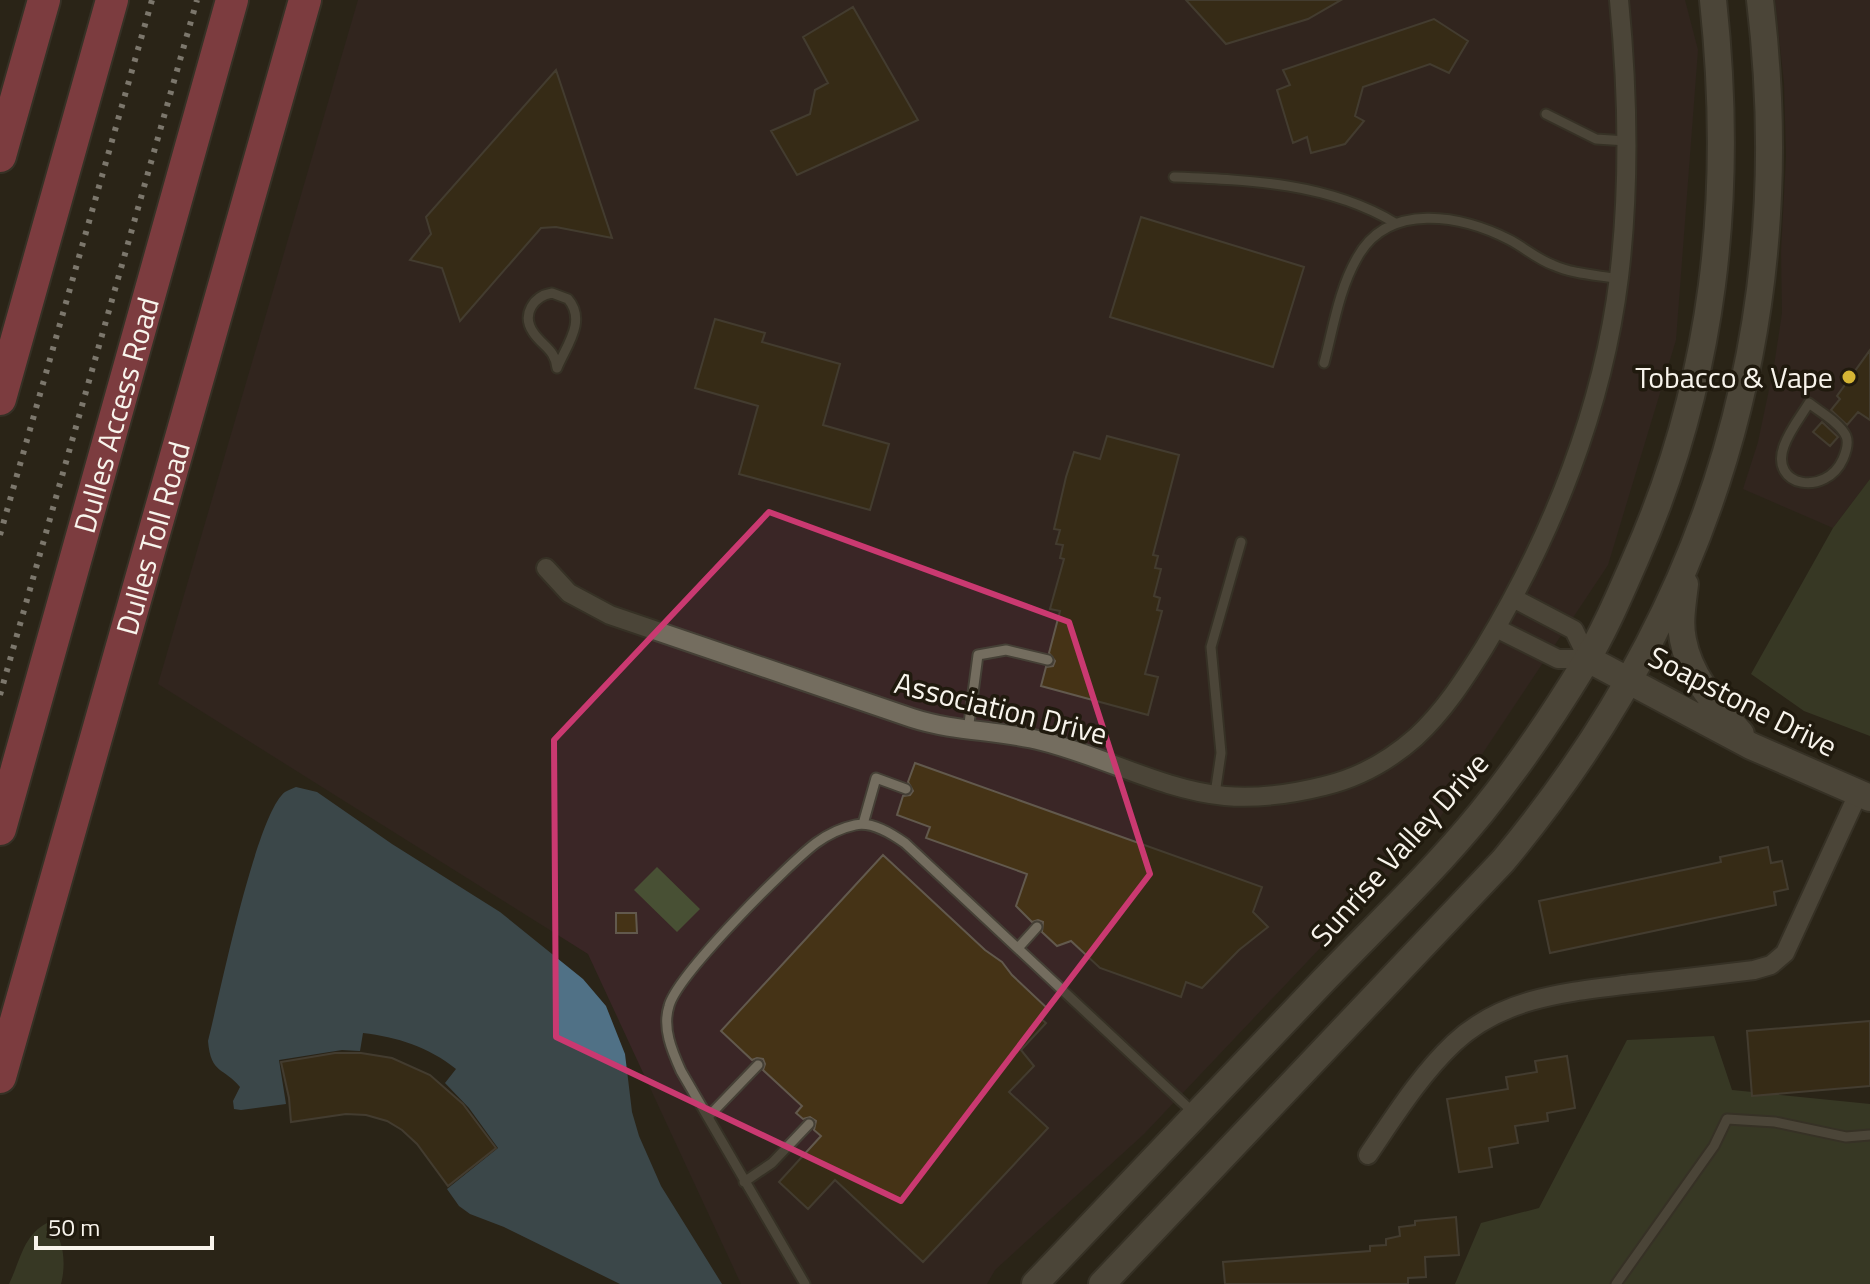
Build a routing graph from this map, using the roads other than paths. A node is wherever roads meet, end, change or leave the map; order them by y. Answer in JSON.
{"nodes":[{"id":1,"x":44,"y":0,"type":"edge"},
{"id":2,"x":112,"y":0,"type":"edge"},
{"id":3,"x":232,"y":0,"type":"edge"},
{"id":4,"x":305,"y":0,"type":"edge"},
{"id":5,"x":1620,"y":0,"type":"edge"},
{"id":6,"x":1713,"y":0,"type":"edge"},
{"id":7,"x":1760,"y":0,"type":"edge"},
{"id":8,"x":1546,"y":114,"type":"dead end"},
{"id":9,"x":1627,"y":141,"type":"junction"},
{"id":10,"x":0,"y":156,"type":"edge"},
{"id":11,"x":1174,"y":177,"type":"dead end"},
{"id":12,"x":1395,"y":223,"type":"junction"},
{"id":13,"x":1619,"y":279,"type":"junction"},
{"id":14,"x":1324,"y":363,"type":"dead end"},
{"id":15,"x":557,"y":368,"type":"joint"},
{"id":16,"x":0,"y":399,"type":"edge"},
{"id":17,"x":1809,"y":403,"type":"joint"},
{"id":18,"x":1241,"y":542,"type":"dead end"},
{"id":19,"x":1686,"y":567,"type":"junction"},
{"id":20,"x":546,"y":568,"type":"dead end"},
{"id":21,"x":1513,"y":598,"type":"junction"},
{"id":22,"x":1496,"y":628,"type":"junction"},
{"id":23,"x":1588,"y":659,"type":"junction"},
{"id":24,"x":1048,"y":660,"type":"dead end"},
{"id":25,"x":1631,"y":681,"type":"junction"},
{"id":26,"x":968,"y":731,"type":"junction"},
{"id":27,"x":1751,"y":746,"type":"junction"},
{"id":28,"x":906,"y":789,"type":"dead end"},
{"id":29,"x":1215,"y":794,"type":"junction"},
{"id":30,"x":1864,"y":796,"type":"edge"},
{"id":31,"x":863,"y":824,"type":"junction"},
{"id":32,"x":0,"y":829,"type":"edge"},
{"id":33,"x":1037,"y":927,"type":"dead end"},
{"id":34,"x":1019,"y":947,"type":"junction"},
{"id":35,"x":758,"y":1065,"type":"dead end"},
{"id":36,"x":0,"y":1077,"type":"edge"},
{"id":37,"x":1196,"y":1116,"type":"junction"},
{"id":38,"x":708,"y":1117,"type":"junction"},
{"id":39,"x":809,"y":1124,"type":"dead end"},
{"id":40,"x":1870,"y":1135,"type":"edge"},
{"id":41,"x":1368,"y":1155,"type":"dead end"},
{"id":42,"x":744,"y":1182,"type":"junction"},
{"id":43,"x":805,"y":1284,"type":"edge"},
{"id":44,"x":1035,"y":1284,"type":"edge"},
{"id":45,"x":1102,"y":1284,"type":"edge"},
{"id":46,"x":1616,"y":1284,"type":"edge"}],
"edges":[{"from":1,"to":10,"type":"highway"},
{"from":2,"to":16,"type":"highway"},
{"from":3,"to":32,"type":"highway","name":"Dulles Access Road"},
{"from":4,"to":36,"type":"highway","name":"Dulles Toll Road"},
{"from":5,"to":9,"type":"street","name":"Association Drive"},
{"from":6,"to":23,"type":"main road","name":"Sunrise Valley Drive"},
{"from":7,"to":19,"type":"main road"},
{"from":8,"to":9,"type":"lane"},
{"from":9,"to":13,"type":"street","name":"Association Drive"},
{"from":11,"to":12,"type":"lane"},
{"from":12,"to":13,"type":"lane"},
{"from":12,"to":14,"type":"lane"},
{"from":13,"to":21,"type":"street","name":"Association Drive"},
{"from":15,"to":15,"type":"lane"},
{"from":17,"to":17,"type":"lane"},
{"from":18,"to":29,"type":"lane"},
{"from":19,"to":25,"type":"main road"},
{"from":19,"to":27,"type":"main road"},
{"from":20,"to":26,"type":"street","name":"Association Drive"},
{"from":21,"to":22,"type":"street","name":"Association Drive"},
{"from":21,"to":23,"type":"street"},
{"from":22,"to":23,"type":"street"},
{"from":22,"to":29,"type":"street","name":"Association Drive"},
{"from":23,"to":25,"type":"main road","name":"Soapstone Drive"},
{"from":23,"to":37,"type":"main road","name":"Sunrise Valley Drive"},
{"from":24,"to":26,"type":"lane"},
{"from":25,"to":27,"type":"main road","name":"Soapstone Drive"},
{"from":25,"to":45,"type":"main road"},
{"from":26,"to":29,"type":"street","name":"Association Drive"},
{"from":27,"to":30,"type":"main road","name":"Soapstone Drive"},
{"from":28,"to":31,"type":"lane"},
{"from":30,"to":41,"type":"street"},
{"from":31,"to":34,"type":"lane"},
{"from":31,"to":38,"type":"lane"},
{"from":33,"to":34,"type":"lane"},
{"from":34,"to":37,"type":"lane"},
{"from":35,"to":38,"type":"lane"},
{"from":37,"to":44,"type":"main road","name":"Sunrise Valley Drive"},
{"from":38,"to":42,"type":"lane"},
{"from":39,"to":42,"type":"lane"},
{"from":40,"to":46,"type":"lane"},
{"from":42,"to":43,"type":"lane"}]}
